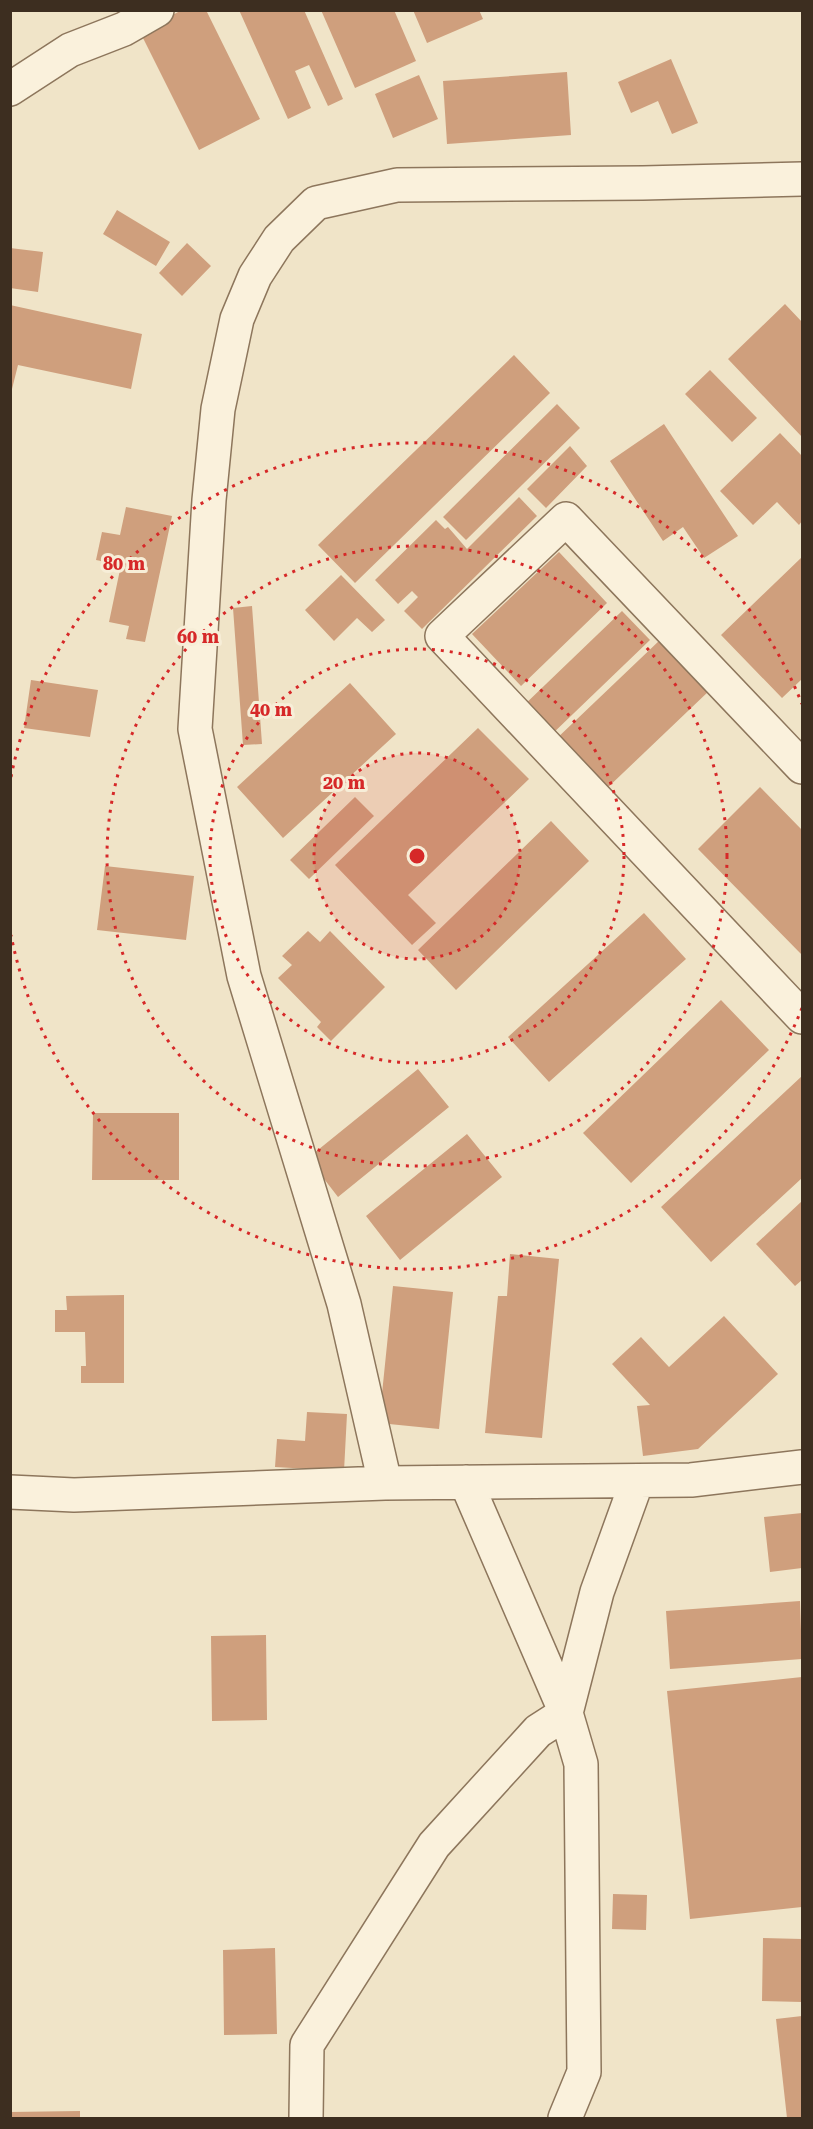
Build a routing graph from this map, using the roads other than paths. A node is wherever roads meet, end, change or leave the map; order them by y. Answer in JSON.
{"nodes":[{"id":1,"x":157,"y":10,"type":"edge"},
{"id":2,"x":117,"y":20,"type":"edge"},
{"id":3,"x":10,"y":89,"type":"edge"},
{"id":4,"x":802,"y":179,"type":"edge"},
{"id":5,"x":802,"y":767,"type":"edge"},
{"id":6,"x":802,"y":1017,"type":"edge"},
{"id":7,"x":802,"y":1467,"type":"edge"},
{"id":8,"x":637,"y":1481,"type":"junction"},
{"id":9,"x":466,"y":1482,"type":"junction"},
{"id":10,"x":385,"y":1483,"type":"junction"},
{"id":11,"x":10,"y":1492,"type":"edge"},
{"id":12,"x":566,"y":1713,"type":"junction"},
{"id":13,"x":306,"y":2118,"type":"edge"},
{"id":14,"x":565,"y":2118,"type":"edge"}],
"edges":[{"from":1,"to":2,"type":"street"},
{"from":2,"to":3,"type":"street"},
{"from":4,"to":10,"type":"street"},
{"from":5,"to":6,"type":"street"},
{"from":7,"to":8,"type":"street"},
{"from":8,"to":9,"type":"street"},
{"from":8,"to":12,"type":"street"},
{"from":9,"to":10,"type":"street"},
{"from":9,"to":12,"type":"street"},
{"from":10,"to":11,"type":"street"},
{"from":12,"to":13,"type":"street"},
{"from":12,"to":14,"type":"street"}]}
